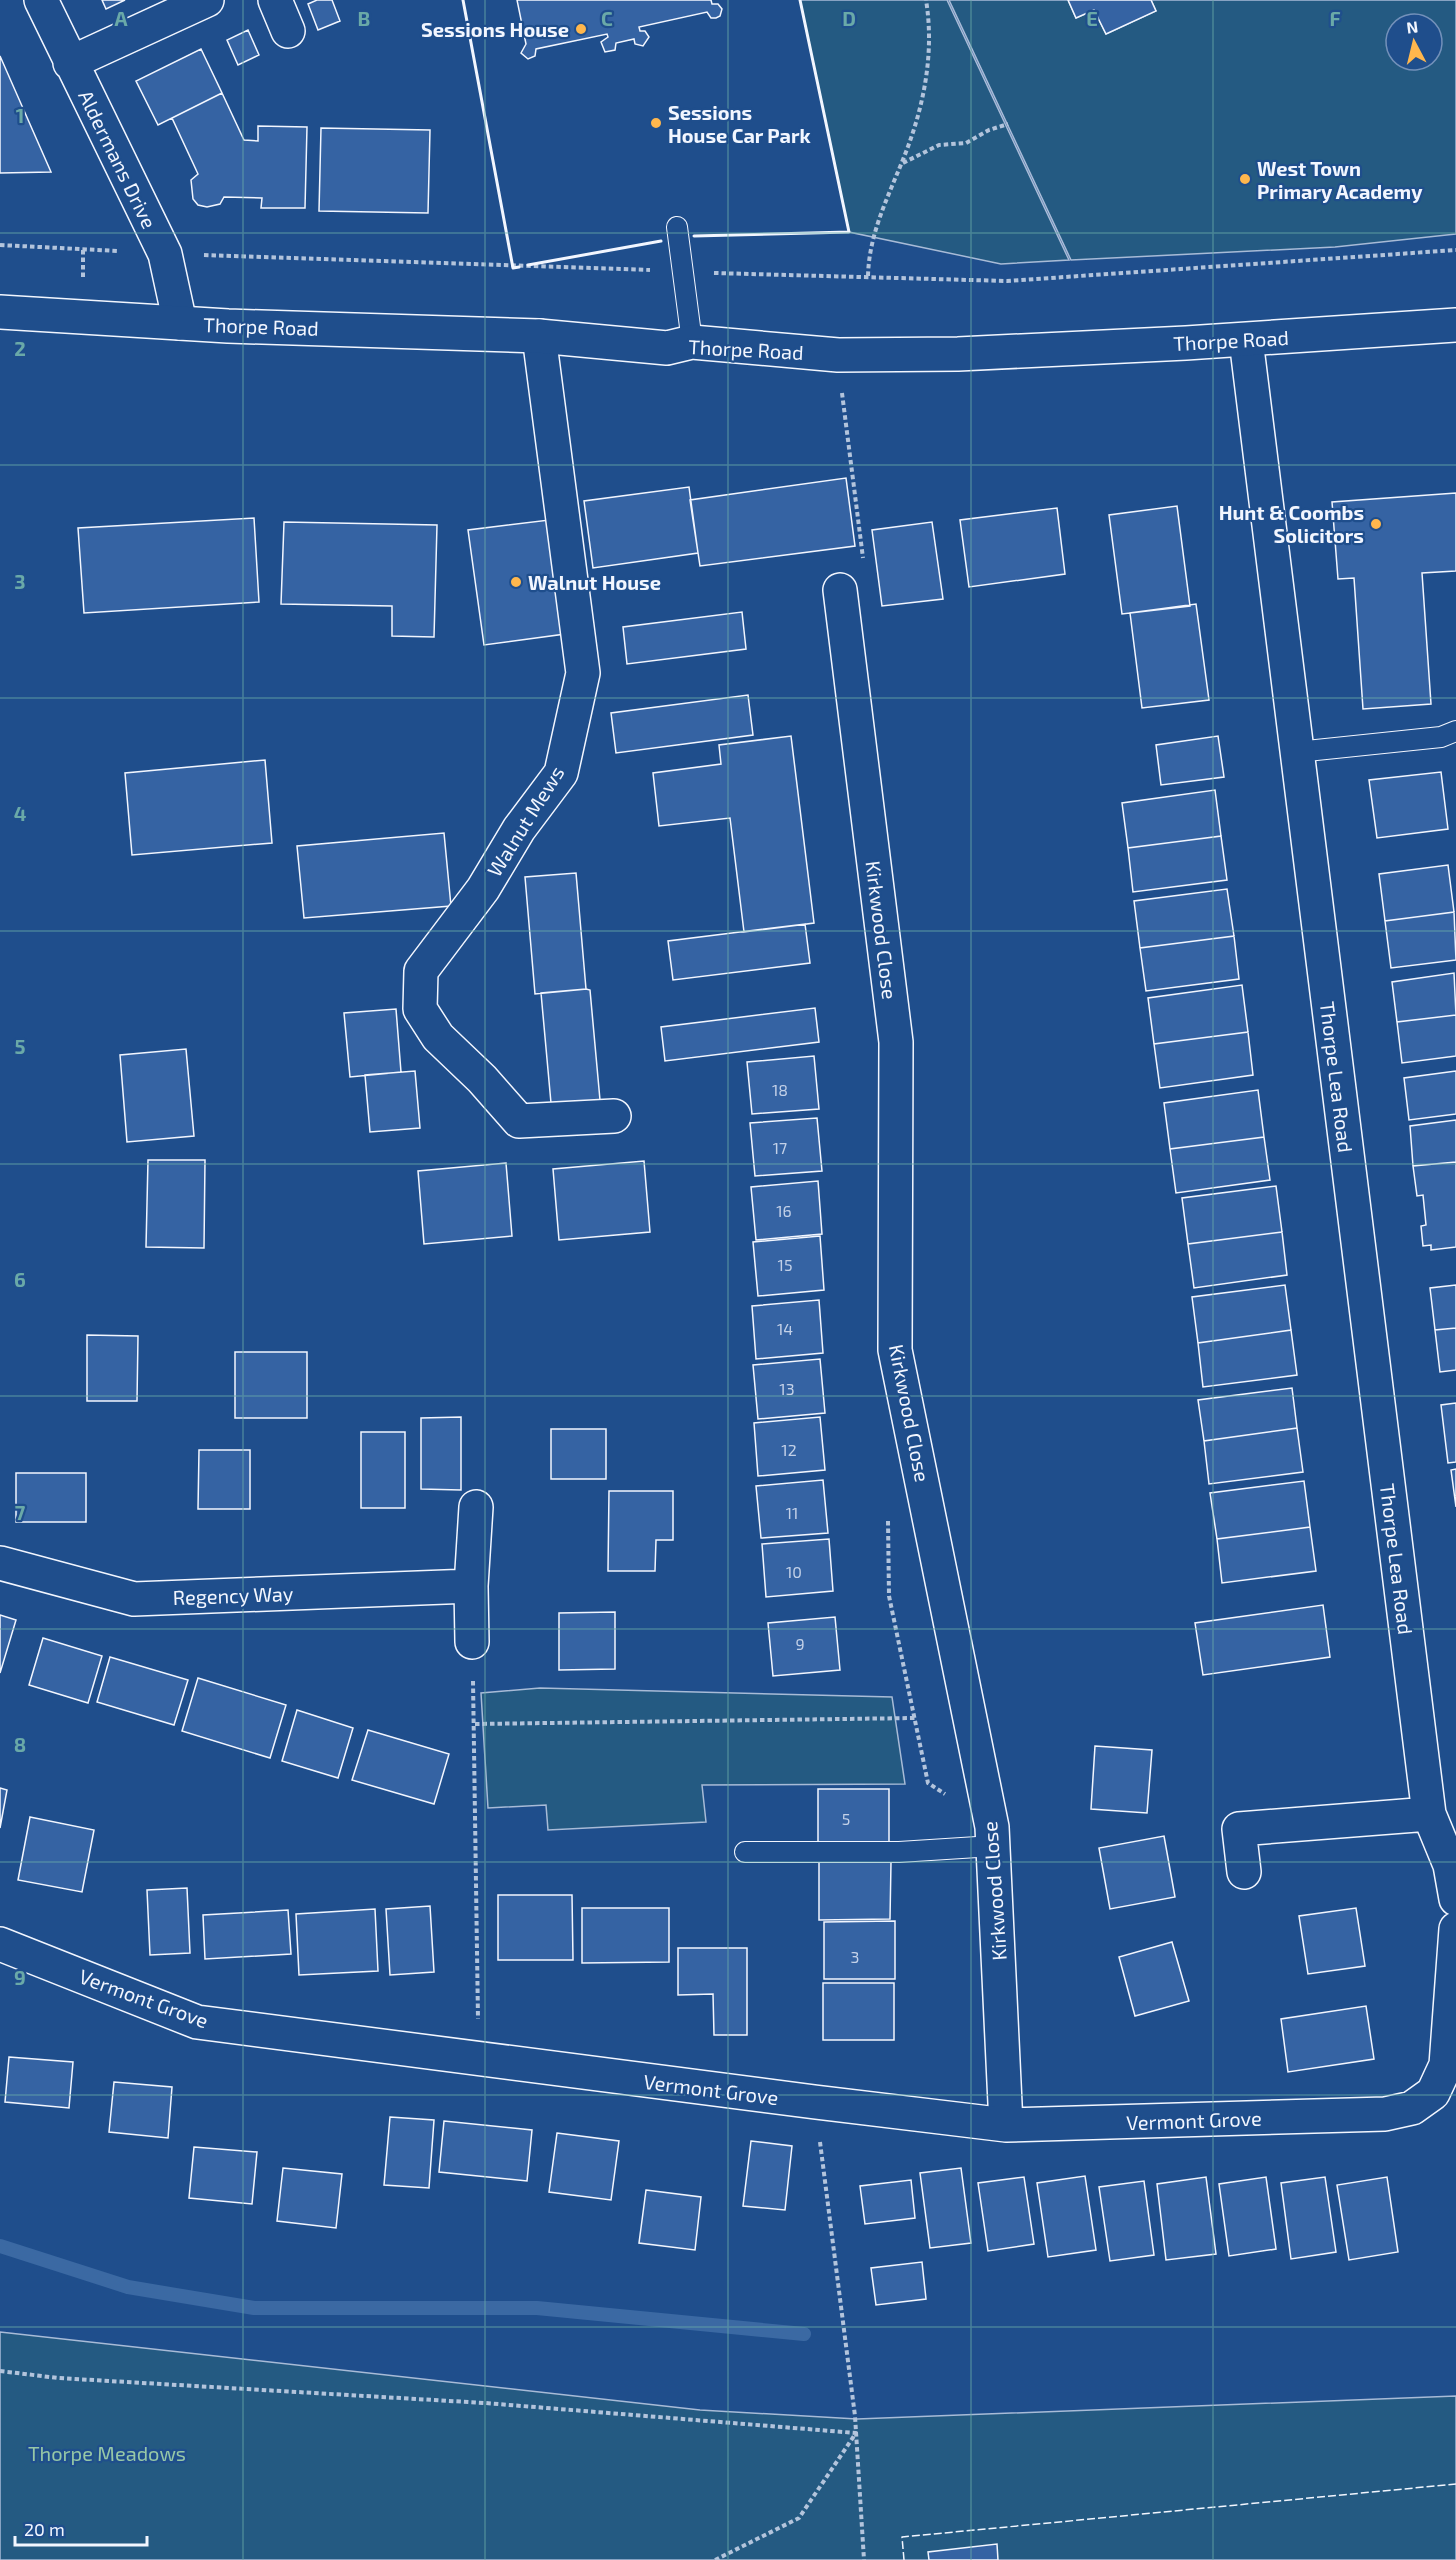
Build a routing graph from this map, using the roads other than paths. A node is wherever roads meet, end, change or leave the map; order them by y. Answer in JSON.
{"nodes":[{"id":1,"x":41,"y":0,"type":"edge"},
{"id":2,"x":207,"y":0,"type":"edge"},
{"id":3,"x":274,"y":0,"type":"edge"},
{"id":4,"x":288,"y":31,"type":"dead end"},
{"id":5,"x":70,"y":63,"type":"junction"},
{"id":6,"x":677,"y":227,"type":"dead end"},
{"id":7,"x":0,"y":312,"type":"edge"},
{"id":8,"x":180,"y":323,"type":"junction"},
{"id":9,"x":1456,"y":325,"type":"edge"},
{"id":10,"x":539,"y":336,"type":"junction"},
{"id":11,"x":1246,"y":340,"type":"junction"},
{"id":12,"x":692,"y":342,"type":"junction"},
{"id":13,"x":840,"y":590,"type":"road end"},
{"id":14,"x":1456,"y":731,"type":"edge"},
{"id":15,"x":1297,"y":752,"type":"junction"},
{"id":16,"x":614,"y":1116,"type":"dead end"},
{"id":17,"x":476,"y":1507,"type":"dead end"},
{"id":18,"x":0,"y":1563,"type":"edge"},
{"id":19,"x":471,"y":1586,"type":"junction"},
{"id":20,"x":472,"y":1642,"type":"road end"},
{"id":21,"x":1429,"y":1814,"type":"junction"},
{"id":22,"x":993,"y":1846,"type":"junction"},
{"id":23,"x":745,"y":1852,"type":"dead end"},
{"id":24,"x":1244,"y":1872,"type":"dead end"},
{"id":25,"x":1456,"y":1899,"type":"edge"},
{"id":26,"x":1456,"y":1929,"type":"edge"},
{"id":27,"x":0,"y":1944,"type":"edge"},
{"id":28,"x":1444,"y":2098,"type":"edge"},
{"id":29,"x":1006,"y":2125,"type":"junction"}],
"edges":[{"from":1,"to":5,"type":"street","name":"Aldermans Drive"},
{"from":2,"to":5,"type":"street"},
{"from":3,"to":4,"type":"street"},
{"from":5,"to":8,"type":"street","name":"Aldermans Drive"},
{"from":6,"to":12,"type":"lane"},
{"from":7,"to":8,"type":"street","name":"Thorpe Road"},
{"from":8,"to":10,"type":"street","name":"Thorpe Road"},
{"from":9,"to":11,"type":"street","name":"Thorpe Road"},
{"from":10,"to":12,"type":"street","name":"Thorpe Road"},
{"from":10,"to":16,"type":"street","name":"Walnut Mews"},
{"from":11,"to":12,"type":"street","name":"Thorpe Road"},
{"from":11,"to":15,"type":"street","name":"Thorpe Lea Road"},
{"from":13,"to":22,"type":"street","name":"Kirkwood Close"},
{"from":14,"to":15,"type":"lane"},
{"from":15,"to":21,"type":"street","name":"Thorpe Lea Road"},
{"from":17,"to":19,"type":"street"},
{"from":18,"to":19,"type":"street","name":"Regency Way"},
{"from":19,"to":20,"type":"street"},
{"from":21,"to":24,"type":"street"},
{"from":21,"to":25,"type":"street","name":"Thorpe Lea Road"},
{"from":22,"to":23,"type":"lane"},
{"from":22,"to":29,"type":"street","name":"Kirkwood Close"},
{"from":26,"to":28,"type":"street"},
{"from":27,"to":29,"type":"street","name":"Vermont Grove"},
{"from":28,"to":29,"type":"street","name":"Vermont Grove"}]}
